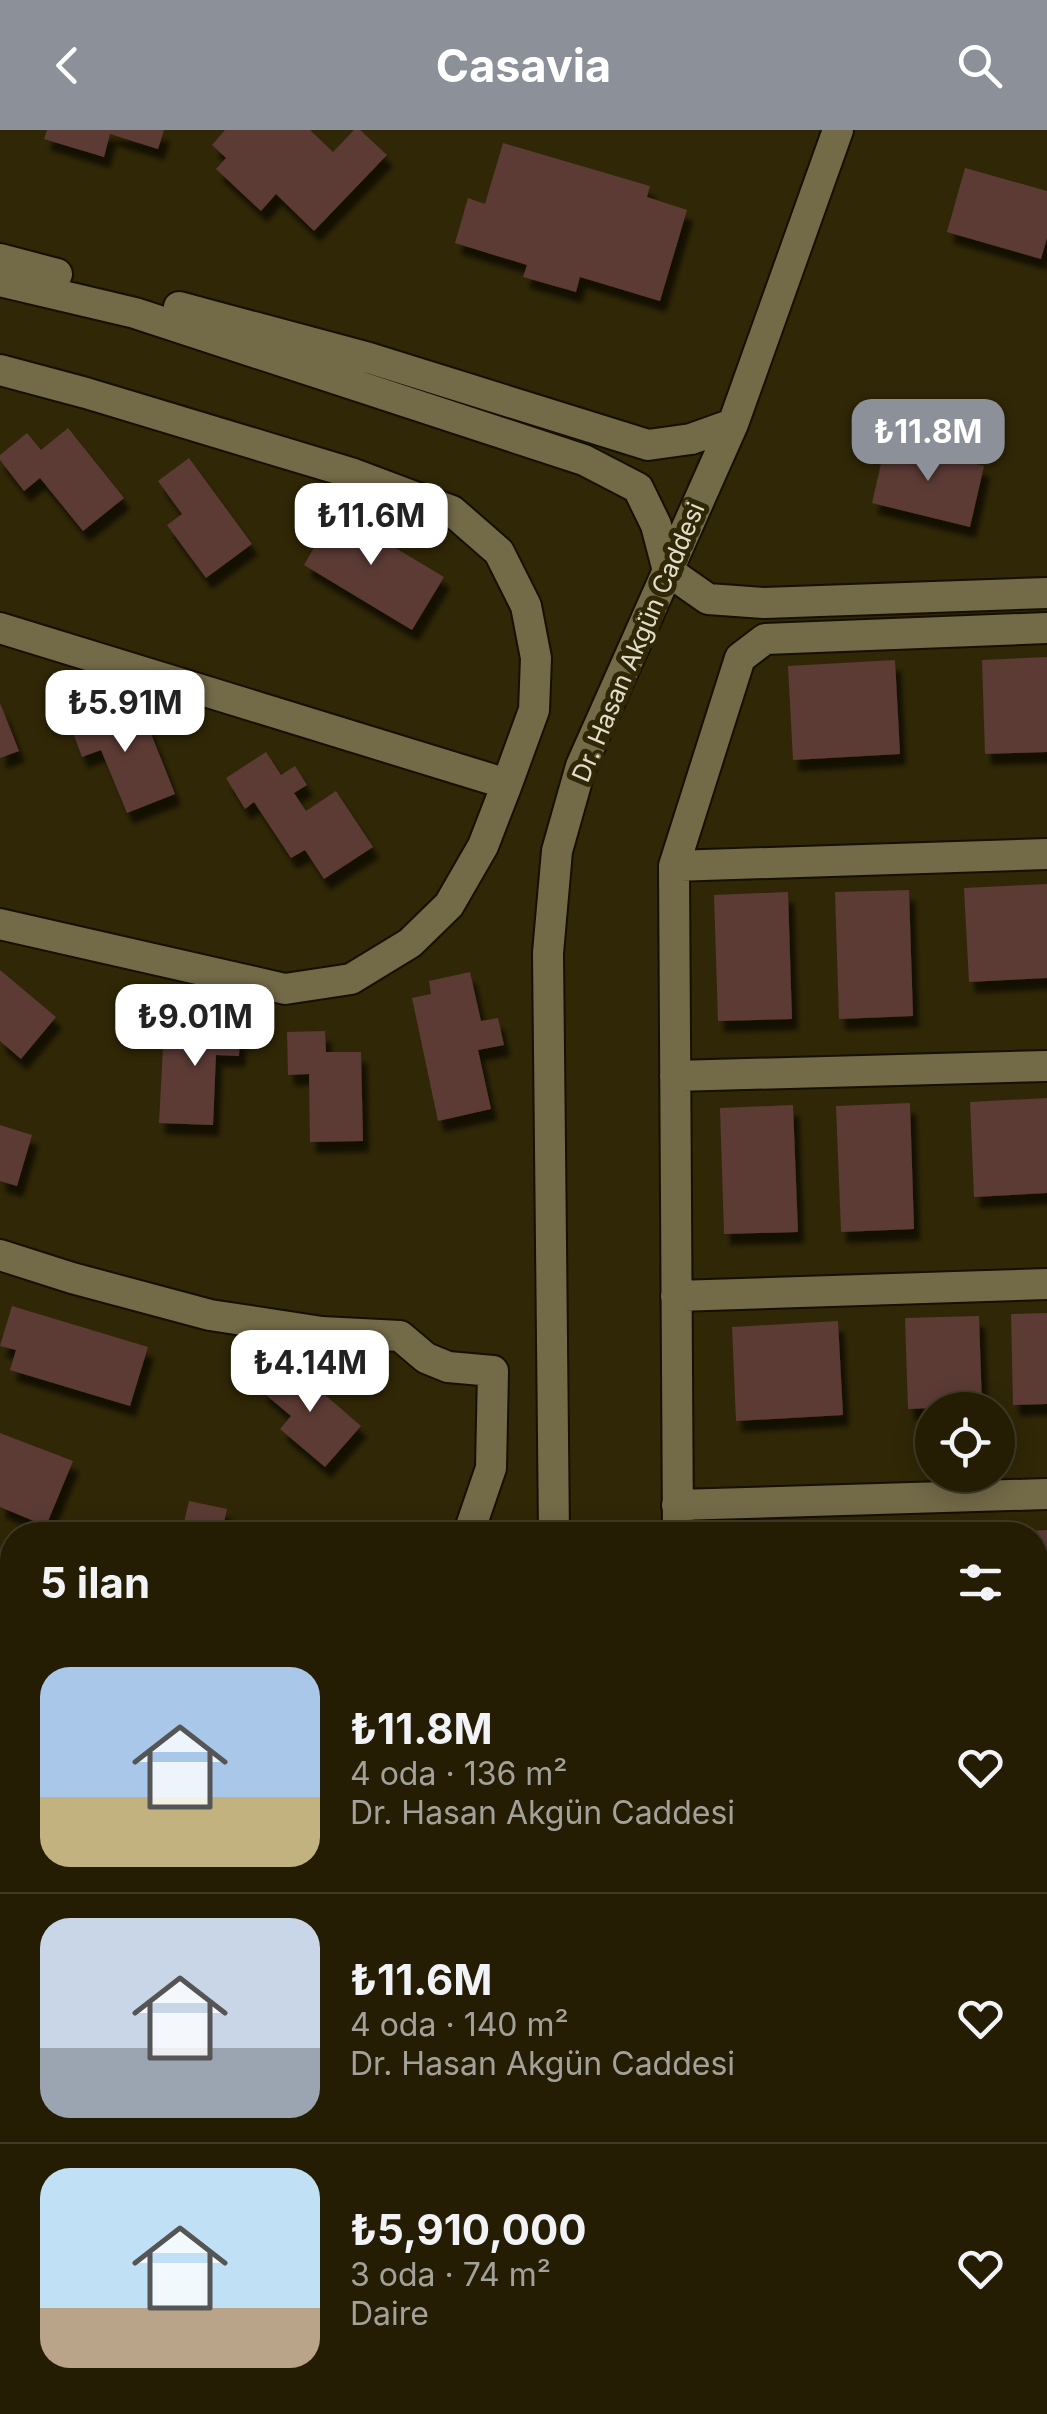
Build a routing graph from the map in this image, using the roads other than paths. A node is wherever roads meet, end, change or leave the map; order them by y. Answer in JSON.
{"nodes":[{"id":1,"x":838,"y":130,"type":"edge"},
{"id":2,"x":0,"y":259,"type":"edge"},
{"id":3,"x":0,"y":281,"type":"edge"},
{"id":4,"x":0,"y":370,"type":"edge"},
{"id":5,"x":733,"y":424,"type":"junction"},
{"id":6,"x":668,"y":571,"type":"junction"},
{"id":7,"x":1047,"y":594,"type":"edge"},
{"id":8,"x":0,"y":628,"type":"edge"},
{"id":9,"x":1047,"y":628,"type":"edge"},
{"id":10,"x":507,"y":784,"type":"junction"},
{"id":11,"x":1047,"y":854,"type":"edge"},
{"id":12,"x":674,"y":866,"type":"junction"},
{"id":13,"x":0,"y":924,"type":"edge"},
{"id":14,"x":1047,"y":1066,"type":"edge"},
{"id":15,"x":675,"y":1076,"type":"junction"},
{"id":16,"x":0,"y":1255,"type":"edge"},
{"id":17,"x":1047,"y":1284,"type":"edge"},
{"id":18,"x":676,"y":1296,"type":"junction"},
{"id":19,"x":1047,"y":1494,"type":"edge"},
{"id":20,"x":678,"y":1520,"type":"edge"},
{"id":21,"x":473,"y":1522,"type":"edge"},
{"id":22,"x":554,"y":1522,"type":"edge"}],
"edges":[{"from":1,"to":5,"type":"street","name":"Dr. Hasan Akgün Caddesi"},
{"from":2,"to":5,"type":"street"},
{"from":3,"to":6,"type":"street"},
{"from":4,"to":10,"type":"street"},
{"from":5,"to":6,"type":"street","name":"Dr. Hasan Akgün Caddesi"},
{"from":6,"to":7,"type":"street"},
{"from":6,"to":22,"type":"street","name":"Dr. Hasan Akgün Caddesi"},
{"from":8,"to":10,"type":"street"},
{"from":9,"to":12,"type":"street"},
{"from":10,"to":13,"type":"street"},
{"from":11,"to":12,"type":"street"},
{"from":12,"to":15,"type":"street"},
{"from":14,"to":15,"type":"street"},
{"from":15,"to":18,"type":"street"},
{"from":16,"to":21,"type":"street"},
{"from":17,"to":18,"type":"street"},
{"from":18,"to":20,"type":"street"},
{"from":19,"to":20,"type":"street"}]}
